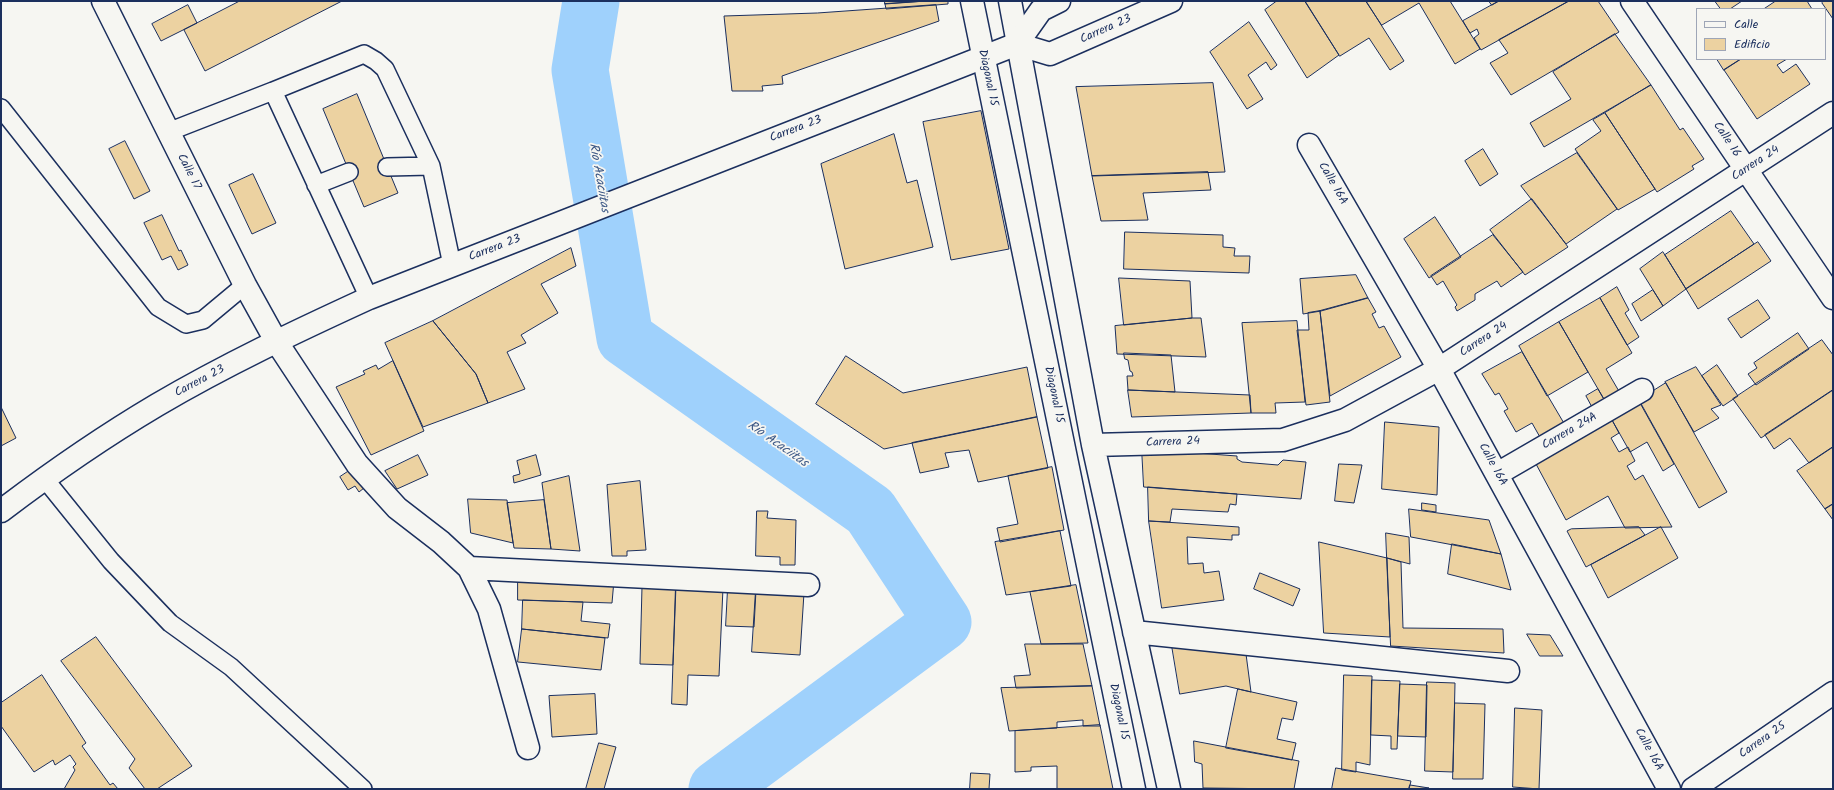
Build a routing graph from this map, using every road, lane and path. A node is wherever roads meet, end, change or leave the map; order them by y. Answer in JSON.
{"nodes":[{"id":1,"x":103,"y":1,"type":"edge"},
{"id":2,"x":972,"y":1,"type":"edge"},
{"id":3,"x":1010,"y":1,"type":"edge"},
{"id":4,"x":1059,"y":1,"type":"edge"},
{"id":5,"x":1172,"y":1,"type":"edge"},
{"id":6,"x":1632,"y":1,"type":"edge"},
{"id":7,"x":1017,"y":44,"type":"junction"},
{"id":8,"x":983,"y":57,"type":"junction"},
{"id":9,"x":273,"y":91,"type":"junction"},
{"id":10,"x":1,"y":108,"type":"edge"},
{"id":11,"x":1833,"y":113,"type":"edge"},
{"id":12,"x":168,"y":132,"type":"junction"},
{"id":13,"x":1309,"y":145,"type":"dead end"},
{"id":14,"x":431,"y":166,"type":"junction"},
{"id":15,"x":387,"y":168,"type":"dead end"},
{"id":16,"x":1746,"y":170,"type":"junction"},
{"id":17,"x":349,"y":172,"type":"dead end"},
{"id":18,"x":316,"y":185,"type":"junction"},
{"id":19,"x":459,"y":263,"type":"junction"},
{"id":20,"x":245,"y":285,"type":"junction"},
{"id":21,"x":369,"y":298,"type":"junction"},
{"id":22,"x":1833,"y":298,"type":"edge"},
{"id":23,"x":276,"y":341,"type":"junction"},
{"id":24,"x":1440,"y":369,"type":"junction"},
{"id":25,"x":1642,"y":390,"type":"dead end"},
{"id":26,"x":1093,"y":445,"type":"junction"},
{"id":27,"x":1497,"y":474,"type":"junction"},
{"id":28,"x":44,"y":478,"type":"junction"},
{"id":29,"x":1,"y":510,"type":"edge"},
{"id":30,"x":469,"y":568,"type":"junction"},
{"id":31,"x":808,"y":585,"type":"dead end"},
{"id":32,"x":1134,"y":632,"type":"junction"},
{"id":33,"x":1508,"y":671,"type":"dead end"},
{"id":34,"x":1833,"y":693,"type":"edge"},
{"id":35,"x":528,"y":748,"type":"dead end"},
{"id":36,"x":363,"y":789,"type":"edge"},
{"id":37,"x":1134,"y":789,"type":"edge"},
{"id":38,"x":1169,"y":789,"type":"edge"},
{"id":39,"x":1669,"y":789,"type":"edge"},
{"id":40,"x":1693,"y":789,"type":"edge"}],
"edges":[{"from":1,"to":12,"type":"street","name":"Calle 17"},
{"from":2,"to":8,"type":"street","name":"Diagonal 15"},
{"from":3,"to":7,"type":"street"},
{"from":4,"to":7,"type":"street"},
{"from":5,"to":7,"type":"street","name":"Carrera 23"},
{"from":6,"to":16,"type":"street","name":"Calle 16"},
{"from":7,"to":8,"type":"street","name":"Carrera 23"},
{"from":7,"to":26,"type":"street"},
{"from":8,"to":19,"type":"street","name":"Carrera 23"},
{"from":8,"to":37,"type":"street","name":"Diagonal 15"},
{"from":9,"to":12,"type":"lane"},
{"from":9,"to":14,"type":"lane"},
{"from":9,"to":18,"type":"lane"},
{"from":10,"to":20,"type":"lane"},
{"from":11,"to":16,"type":"street","name":"Carrera 24"},
{"from":12,"to":20,"type":"street","name":"Calle 17"},
{"from":13,"to":24,"type":"street","name":"Calle 16A"},
{"from":14,"to":15,"type":"lane"},
{"from":14,"to":19,"type":"lane"},
{"from":16,"to":22,"type":"street","name":"Calle 16"},
{"from":16,"to":24,"type":"street","name":"Carrera 24"},
{"from":17,"to":18,"type":"lane"},
{"from":18,"to":21,"type":"lane"},
{"from":19,"to":21,"type":"street","name":"Carrera 23"},
{"from":20,"to":23,"type":"street","name":"Calle 17"},
{"from":21,"to":23,"type":"street","name":"Carrera 23"},
{"from":23,"to":28,"type":"street","name":"Carrera 23"},
{"from":23,"to":30,"type":"street","name":"Calle 17"},
{"from":24,"to":26,"type":"street","name":"Carrera 24"},
{"from":24,"to":27,"type":"street","name":"Calle 16A"},
{"from":25,"to":27,"type":"street","name":"Carrera 24A"},
{"from":26,"to":32,"type":"street"},
{"from":27,"to":39,"type":"street","name":"Calle 16A"},
{"from":28,"to":29,"type":"street","name":"Carrera 23"},
{"from":28,"to":36,"type":"lane"},
{"from":30,"to":31,"type":"street"},
{"from":30,"to":35,"type":"street"},
{"from":32,"to":33,"type":"street"},
{"from":32,"to":38,"type":"street"},
{"from":34,"to":40,"type":"street","name":"Carrera 25"}]}
